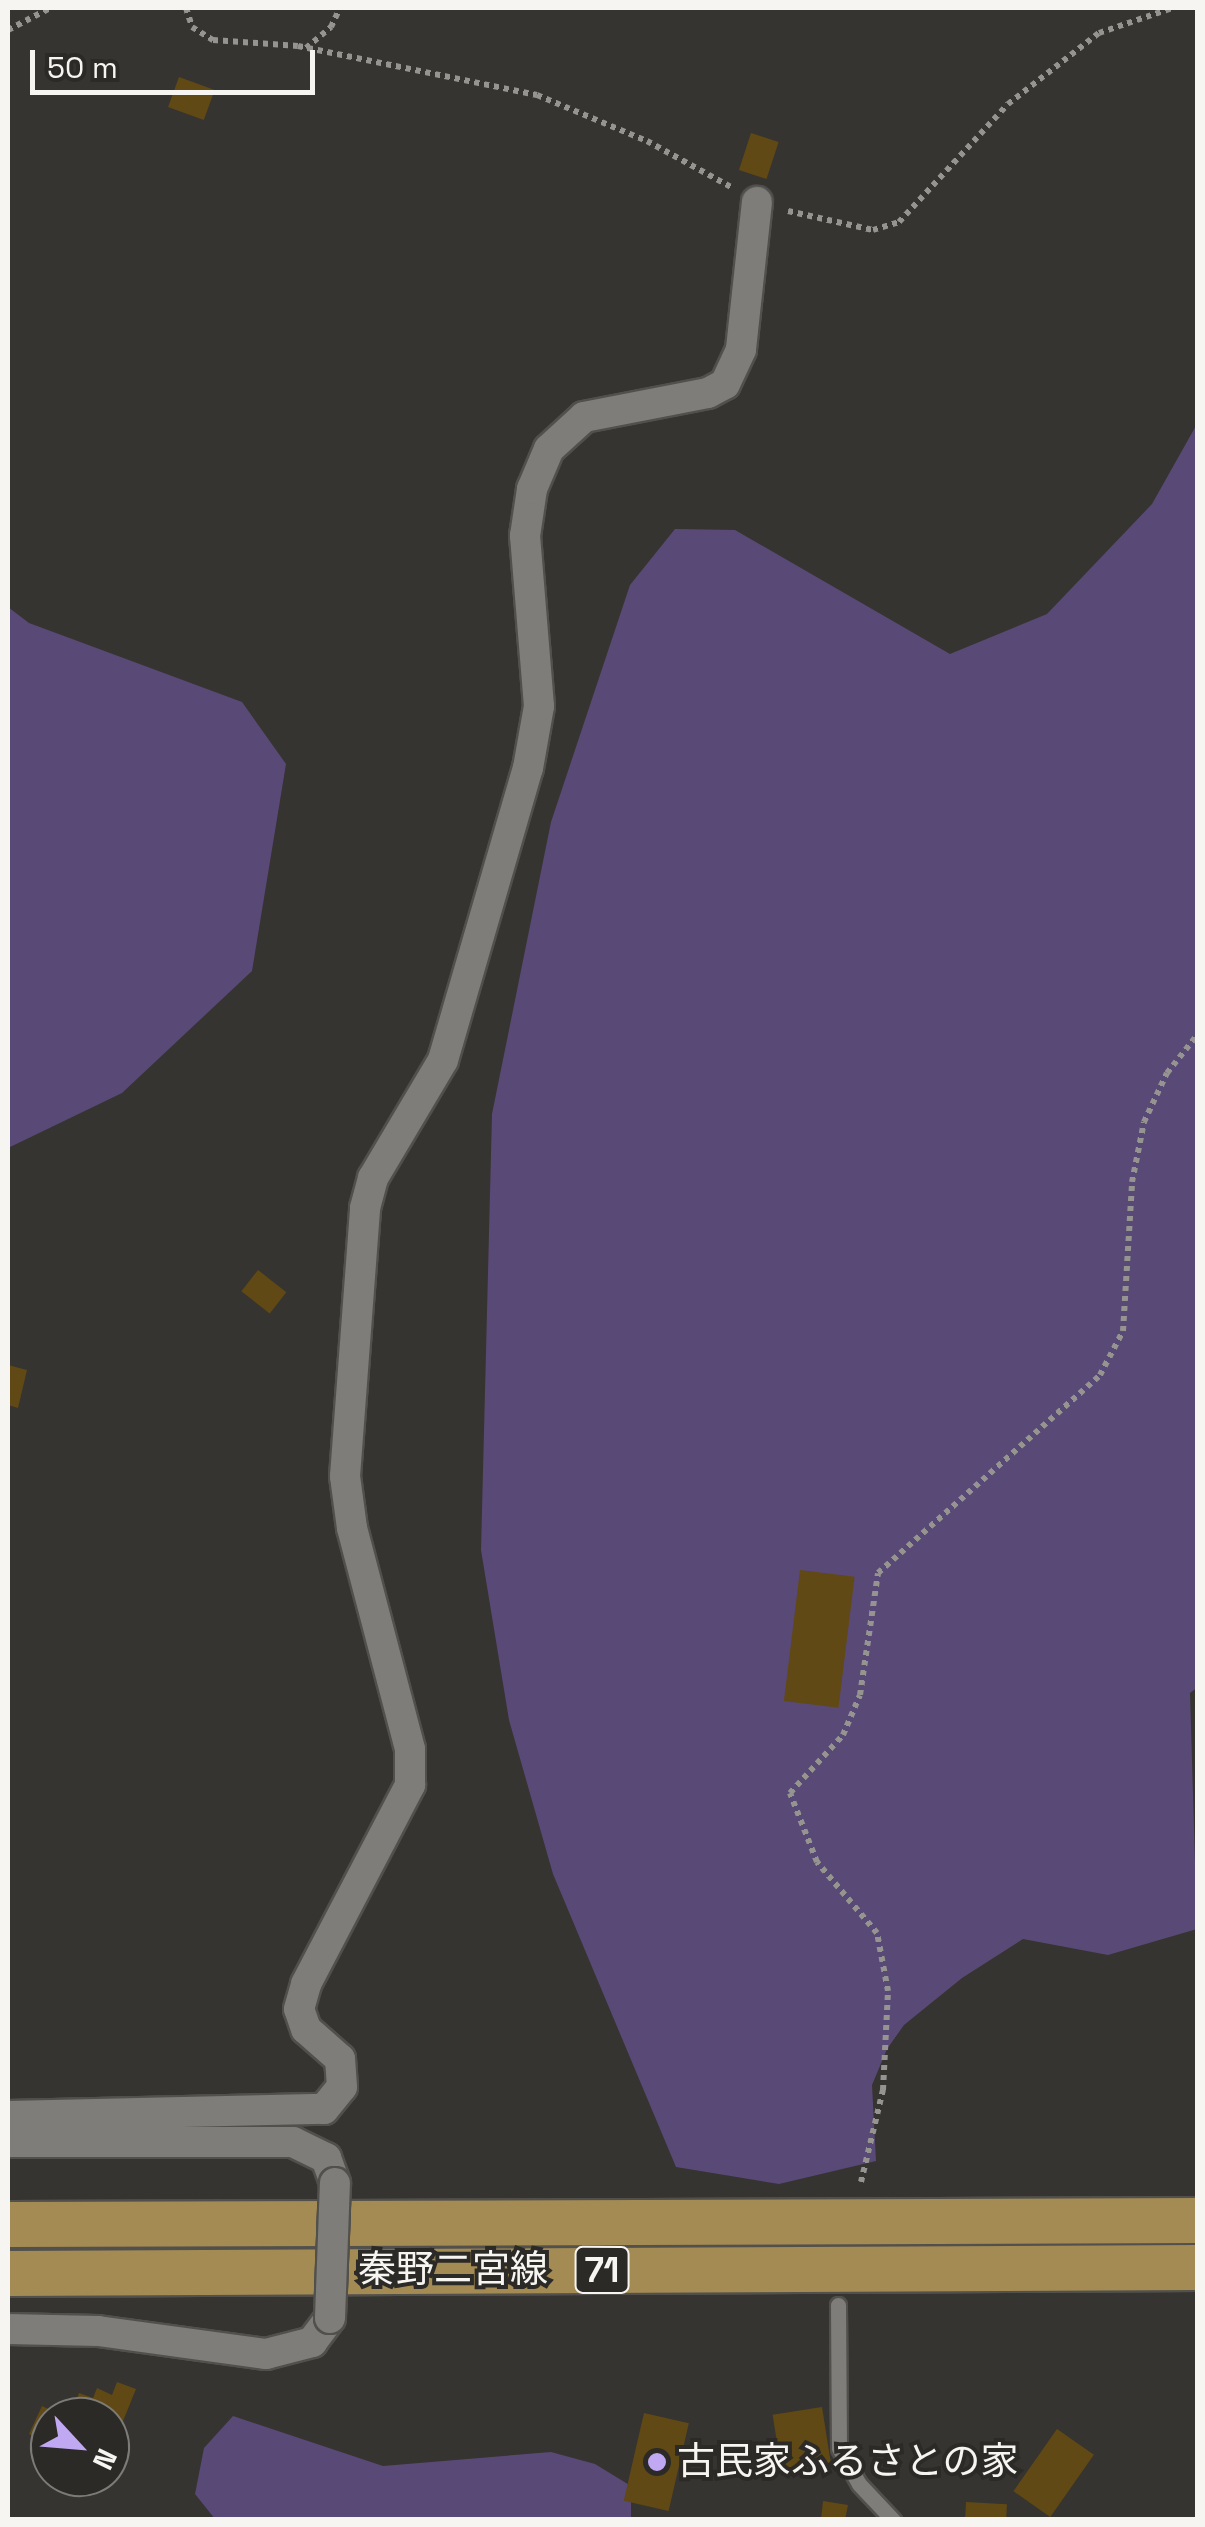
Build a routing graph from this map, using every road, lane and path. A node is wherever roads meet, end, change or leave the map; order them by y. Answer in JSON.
{"nodes":[{"id":1,"x":50,"y":8,"type":"edge"},
{"id":2,"x":186,"y":8,"type":"edge"},
{"id":3,"x":340,"y":8,"type":"edge"},
{"id":4,"x":1172,"y":8,"type":"edge"},
{"id":5,"x":8,"y":30,"type":"edge"},
{"id":6,"x":306,"y":48,"type":"junction"},
{"id":7,"x":758,"y":202,"type":"junction"},
{"id":8,"x":1198,"y":1034,"type":"edge"},
{"id":9,"x":8,"y":2116,"type":"edge"},
{"id":10,"x":8,"y":2142,"type":"edge"},
{"id":11,"x":861,"y":2182,"type":"dead end"},
{"id":12,"x":1198,"y":2220,"type":"edge"},
{"id":13,"x":8,"y":2224,"type":"edge"},
{"id":14,"x":1198,"y":2267,"type":"edge"},
{"id":15,"x":8,"y":2272,"type":"edge"},
{"id":16,"x":838,"y":2304,"type":"dead end"},
{"id":17,"x":8,"y":2329,"type":"edge"},
{"id":18,"x":893,"y":2520,"type":"edge"}],
"edges":[{"from":1,"to":5,"type":"path"},
{"from":2,"to":6,"type":"path"},
{"from":3,"to":6,"type":"path"},
{"from":4,"to":7,"type":"path"},
{"from":6,"to":7,"type":"path"},
{"from":7,"to":9,"type":"street"},
{"from":8,"to":11,"type":"path"},
{"from":10,"to":17,"type":"street","bridge":true},
{"from":12,"to":13,"type":"main road","name":"秦野二宮線","number":"71"},
{"from":14,"to":15,"type":"main road","name":"秦野二宮線","number":"71"},
{"from":16,"to":18,"type":"lane"}]}
